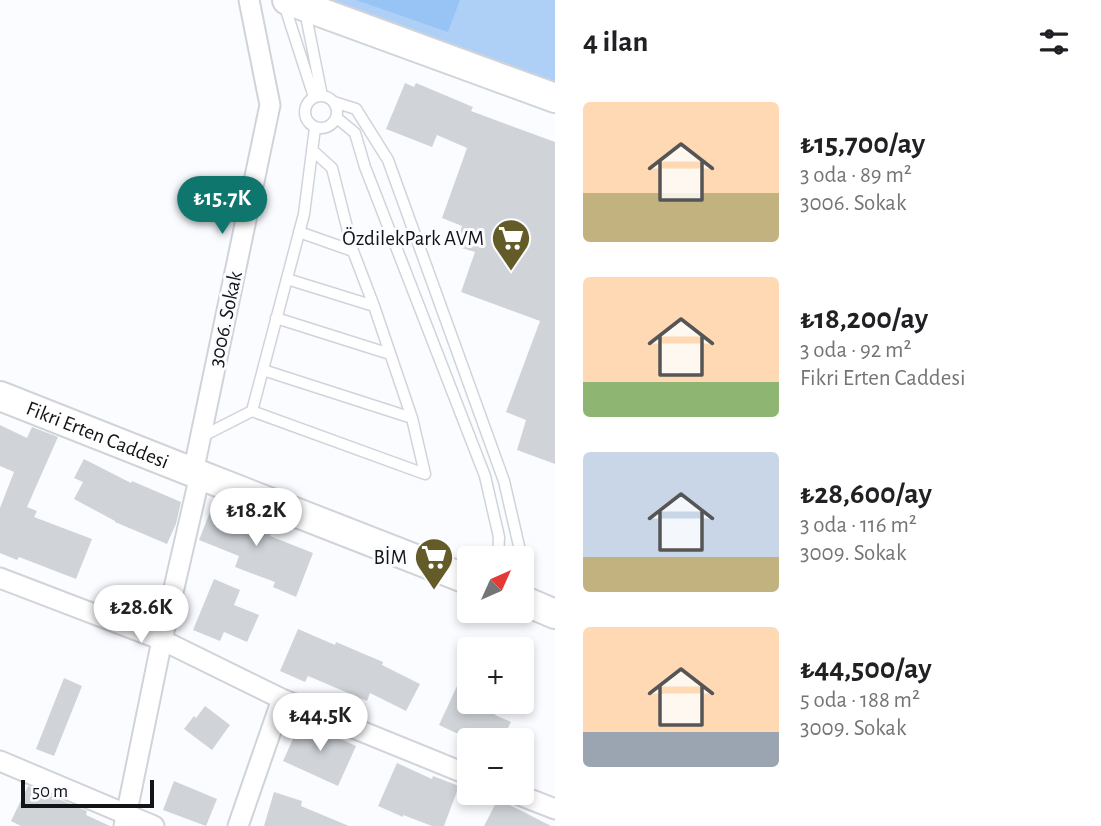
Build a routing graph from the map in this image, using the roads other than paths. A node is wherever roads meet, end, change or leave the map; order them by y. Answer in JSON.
{"nodes":[{"id":1,"x":249,"y":0,"type":"edge"},
{"id":2,"x":291,"y":2,"type":"edge"},
{"id":3,"x":318,"y":97,"type":"junction"},
{"id":4,"x":555,"y":98,"type":"edge"},
{"id":5,"x":334,"y":103,"type":"junction"},
{"id":6,"x":337,"y":118,"type":"junction"},
{"id":7,"x":315,"y":128,"type":"junction"},
{"id":8,"x":312,"y":150,"type":"junction"},
{"id":9,"x":299,"y":232,"type":"junction"},
{"id":10,"x":354,"y":251,"type":"junction"},
{"id":11,"x":287,"y":279,"type":"junction"},
{"id":12,"x":374,"y":306,"type":"junction"},
{"id":13,"x":276,"y":318,"type":"junction"},
{"id":14,"x":390,"y":354,"type":"junction"},
{"id":15,"x":263,"y":370,"type":"junction"},
{"id":16,"x":0,"y":396,"type":"edge"},
{"id":17,"x":252,"y":411,"type":"junction"},
{"id":18,"x":412,"y":418,"type":"junction"},
{"id":19,"x":200,"y":437,"type":"junction"},
{"id":20,"x":196,"y":474,"type":"junction"},
{"id":21,"x":485,"y":476,"type":"junction"},
{"id":22,"x":504,"y":481,"type":"junction"},
{"id":23,"x":499,"y":546,"type":"edge"},
{"id":24,"x":519,"y":546,"type":"edge"},
{"id":25,"x":457,"y":575,"type":"edge"},
{"id":26,"x":0,"y":578,"type":"edge"},
{"id":27,"x":534,"y":605,"type":"edge"},
{"id":28,"x":555,"y":614,"type":"edge"},
{"id":29,"x":162,"y":640,"type":"junction"},
{"id":30,"x":282,"y":699,"type":"junction"},
{"id":31,"x":0,"y":761,"type":"edge"},
{"id":32,"x":457,"y":770,"type":"edge"},
{"id":33,"x":534,"y":801,"type":"edge"},
{"id":34,"x":555,"y":809,"type":"edge"},
{"id":35,"x":125,"y":821,"type":"edge"},
{"id":36,"x":154,"y":826,"type":"edge"},
{"id":37,"x":238,"y":826,"type":"edge"}],
"edges":[{"from":1,"to":19,"type":"street","name":"3006. Sokak"},
{"from":2,"to":3,"type":"lane"},
{"from":2,"to":3,"type":"lane"},
{"from":2,"to":4,"type":"street"},
{"from":3,"to":5,"type":"lane"},
{"from":3,"to":7,"type":"lane"},
{"from":5,"to":6,"type":"lane"},
{"from":5,"to":22,"type":"lane"},
{"from":6,"to":7,"type":"lane"},
{"from":6,"to":21,"type":"lane"},
{"from":7,"to":8,"type":"lane"},
{"from":8,"to":9,"type":"lane"},
{"from":8,"to":10,"type":"lane"},
{"from":9,"to":10,"type":"lane"},
{"from":9,"to":11,"type":"lane"},
{"from":10,"to":12,"type":"lane"},
{"from":11,"to":12,"type":"lane"},
{"from":11,"to":13,"type":"lane"},
{"from":12,"to":14,"type":"lane"},
{"from":13,"to":14,"type":"lane"},
{"from":13,"to":15,"type":"lane"},
{"from":14,"to":18,"type":"lane"},
{"from":15,"to":17,"type":"lane"},
{"from":15,"to":18,"type":"lane"},
{"from":16,"to":20,"type":"street","name":"Fikri Erten Caddesi"},
{"from":17,"to":18,"type":"lane"},
{"from":17,"to":19,"type":"lane"},
{"from":19,"to":20,"type":"street","name":"3006. Sokak"},
{"from":20,"to":25,"type":"street","name":"Fikri Erten Caddesi"},
{"from":20,"to":29,"type":"street","name":"3006. Sokak"},
{"from":21,"to":22,"type":"lane"},
{"from":21,"to":23,"type":"lane"},
{"from":22,"to":24,"type":"lane"},
{"from":26,"to":29,"type":"street"},
{"from":27,"to":28,"type":"street"},
{"from":29,"to":30,"type":"street"},
{"from":29,"to":35,"type":"street","name":"3006. Sokak"},
{"from":30,"to":32,"type":"street"},
{"from":30,"to":37,"type":"street"},
{"from":31,"to":35,"type":"street"},
{"from":33,"to":34,"type":"street"},
{"from":35,"to":36,"type":"street"}]}
